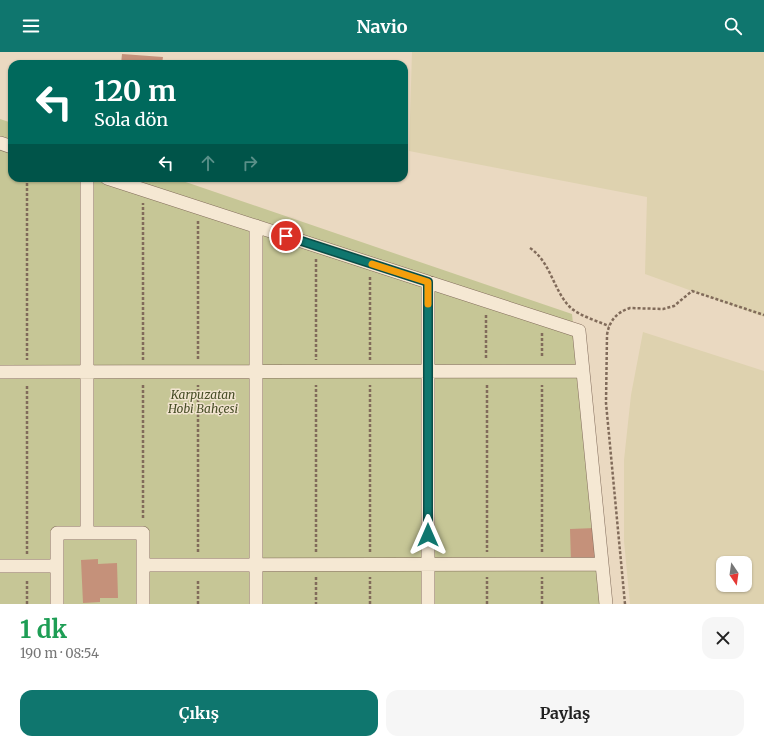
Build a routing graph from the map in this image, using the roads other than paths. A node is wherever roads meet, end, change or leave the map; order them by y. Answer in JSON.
{"nodes":[{"id":1,"x":87,"y":182,"type":"edge"},
{"id":2,"x":119,"y":182,"type":"edge"},
{"id":3,"x":256,"y":226,"type":"junction"},
{"id":4,"x":428,"y":282,"type":"junction"},
{"id":5,"x":583,"y":371,"type":"junction"},
{"id":6,"x":0,"y":372,"type":"edge"},
{"id":7,"x":87,"y":372,"type":"junction"},
{"id":8,"x":256,"y":372,"type":"junction"},
{"id":9,"x":428,"y":372,"type":"junction"},
{"id":10,"x":87,"y":534,"type":"junction"},
{"id":11,"x":602,"y":564,"type":"junction"},
{"id":12,"x":143,"y":565,"type":"junction"},
{"id":13,"x":256,"y":565,"type":"junction"},
{"id":14,"x":428,"y":565,"type":"junction"},
{"id":15,"x":0,"y":566,"type":"edge"},
{"id":16,"x":57,"y":566,"type":"junction"},
{"id":17,"x":57,"y":604,"type":"edge"},
{"id":18,"x":143,"y":604,"type":"edge"},
{"id":19,"x":256,"y":604,"type":"edge"},
{"id":20,"x":428,"y":604,"type":"edge"},
{"id":21,"x":606,"y":604,"type":"edge"}],
"edges":[{"from":1,"to":7,"type":"street"},
{"from":2,"to":3,"type":"street"},
{"from":3,"to":4,"type":"street"},
{"from":3,"to":8,"type":"street"},
{"from":4,"to":5,"type":"street"},
{"from":4,"to":9,"type":"street"},
{"from":5,"to":9,"type":"street"},
{"from":5,"to":11,"type":"street"},
{"from":6,"to":7,"type":"street"},
{"from":7,"to":8,"type":"street"},
{"from":7,"to":10,"type":"street"},
{"from":8,"to":9,"type":"street"},
{"from":8,"to":13,"type":"street"},
{"from":9,"to":14,"type":"street"},
{"from":10,"to":12,"type":"street"},
{"from":10,"to":16,"type":"street"},
{"from":11,"to":14,"type":"street"},
{"from":11,"to":21,"type":"street"},
{"from":12,"to":13,"type":"street"},
{"from":12,"to":18,"type":"street"},
{"from":13,"to":14,"type":"street"},
{"from":13,"to":19,"type":"street"},
{"from":14,"to":20,"type":"street"},
{"from":15,"to":16,"type":"street"},
{"from":16,"to":17,"type":"street"}]}
